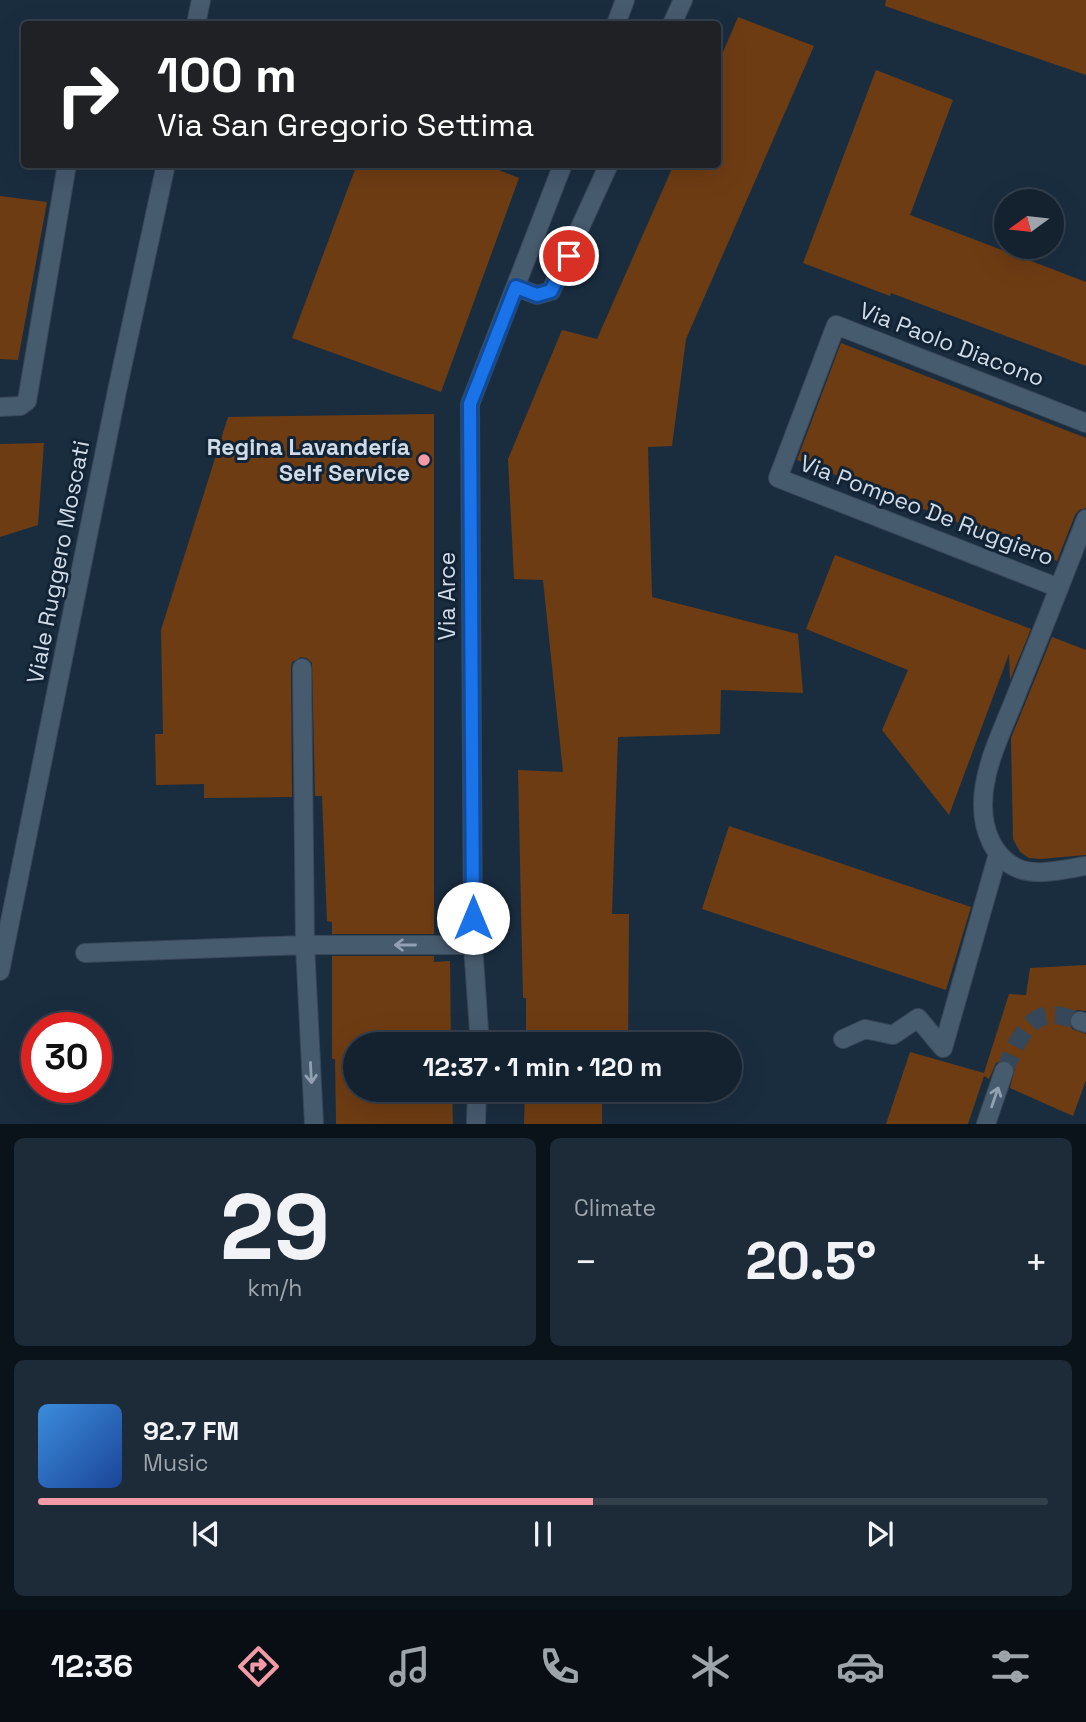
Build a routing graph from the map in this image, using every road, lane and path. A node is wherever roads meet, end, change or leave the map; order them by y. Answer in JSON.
{"nodes":[{"id":1,"x":201,"y":0,"type":"edge"},
{"id":2,"x":625,"y":0,"type":"edge"},
{"id":3,"x":683,"y":0,"type":"edge"},
{"id":4,"x":197,"y":21,"type":"edge"},
{"id":5,"x":617,"y":21,"type":"edge"},
{"id":6,"x":673,"y":21,"type":"edge"},
{"id":7,"x":66,"y":168,"type":"edge"},
{"id":8,"x":165,"y":168,"type":"edge"},
{"id":9,"x":561,"y":168,"type":"edge"},
{"id":10,"x":607,"y":168,"type":"edge"},
{"id":11,"x":516,"y":287,"type":"junction"},
{"id":12,"x":0,"y":407,"type":"edge"},
{"id":13,"x":1086,"y":423,"type":"edge"},
{"id":14,"x":778,"y":478,"type":"joint"},
{"id":15,"x":1086,"y":519,"type":"edge"},
{"id":16,"x":1059,"y":588,"type":"junction"},
{"id":17,"x":302,"y":668,"type":"dead end"},
{"id":18,"x":998,"y":854,"type":"junction"},
{"id":19,"x":1086,"y":866,"type":"edge"},
{"id":20,"x":305,"y":945,"type":"junction"},
{"id":21,"x":473,"y":945,"type":"junction"},
{"id":22,"x":85,"y":953,"type":"dead end"},
{"id":23,"x":0,"y":971,"type":"edge"},
{"id":24,"x":479,"y":1032,"type":"edge"},
{"id":25,"x":843,"y":1039,"type":"dead end"},
{"id":26,"x":1004,"y":1071,"type":"tunnel mouth"},
{"id":27,"x":476,"y":1102,"type":"edge"},
{"id":28,"x":314,"y":1124,"type":"edge"},
{"id":29,"x":475,"y":1124,"type":"edge"},
{"id":30,"x":986,"y":1124,"type":"edge"}],
"edges":[{"from":1,"to":4,"type":"street"},
{"from":2,"to":5,"type":"street"},
{"from":3,"to":6,"type":"street"},
{"from":7,"to":12,"type":"street"},
{"from":8,"to":23,"type":"street","name":"Viale Ruggero Moscati"},
{"from":9,"to":11,"type":"street","name":"Via Arce"},
{"from":10,"to":11,"type":"street"},
{"from":11,"to":21,"type":"street","name":"Via Arce"},
{"from":13,"to":14,"type":"street","name":"Via Paolo Diacono"},
{"from":14,"to":16,"type":"street","name":"Via Pompeo De Ruggiero"},
{"from":15,"to":16,"type":"street"},
{"from":16,"to":18,"type":"street"},
{"from":17,"to":20,"type":"street"},
{"from":18,"to":19,"type":"street"},
{"from":18,"to":25,"type":"street"},
{"from":21,"to":20,"type":"street","one_way":true},
{"from":20,"to":22,"type":"street"},
{"from":20,"to":28,"type":"street","one_way":true},
{"from":21,"to":24,"type":"street","name":"Via Arce"},
{"from":30,"to":26,"type":"street","one_way":true},
{"from":27,"to":29,"type":"street"}]}
